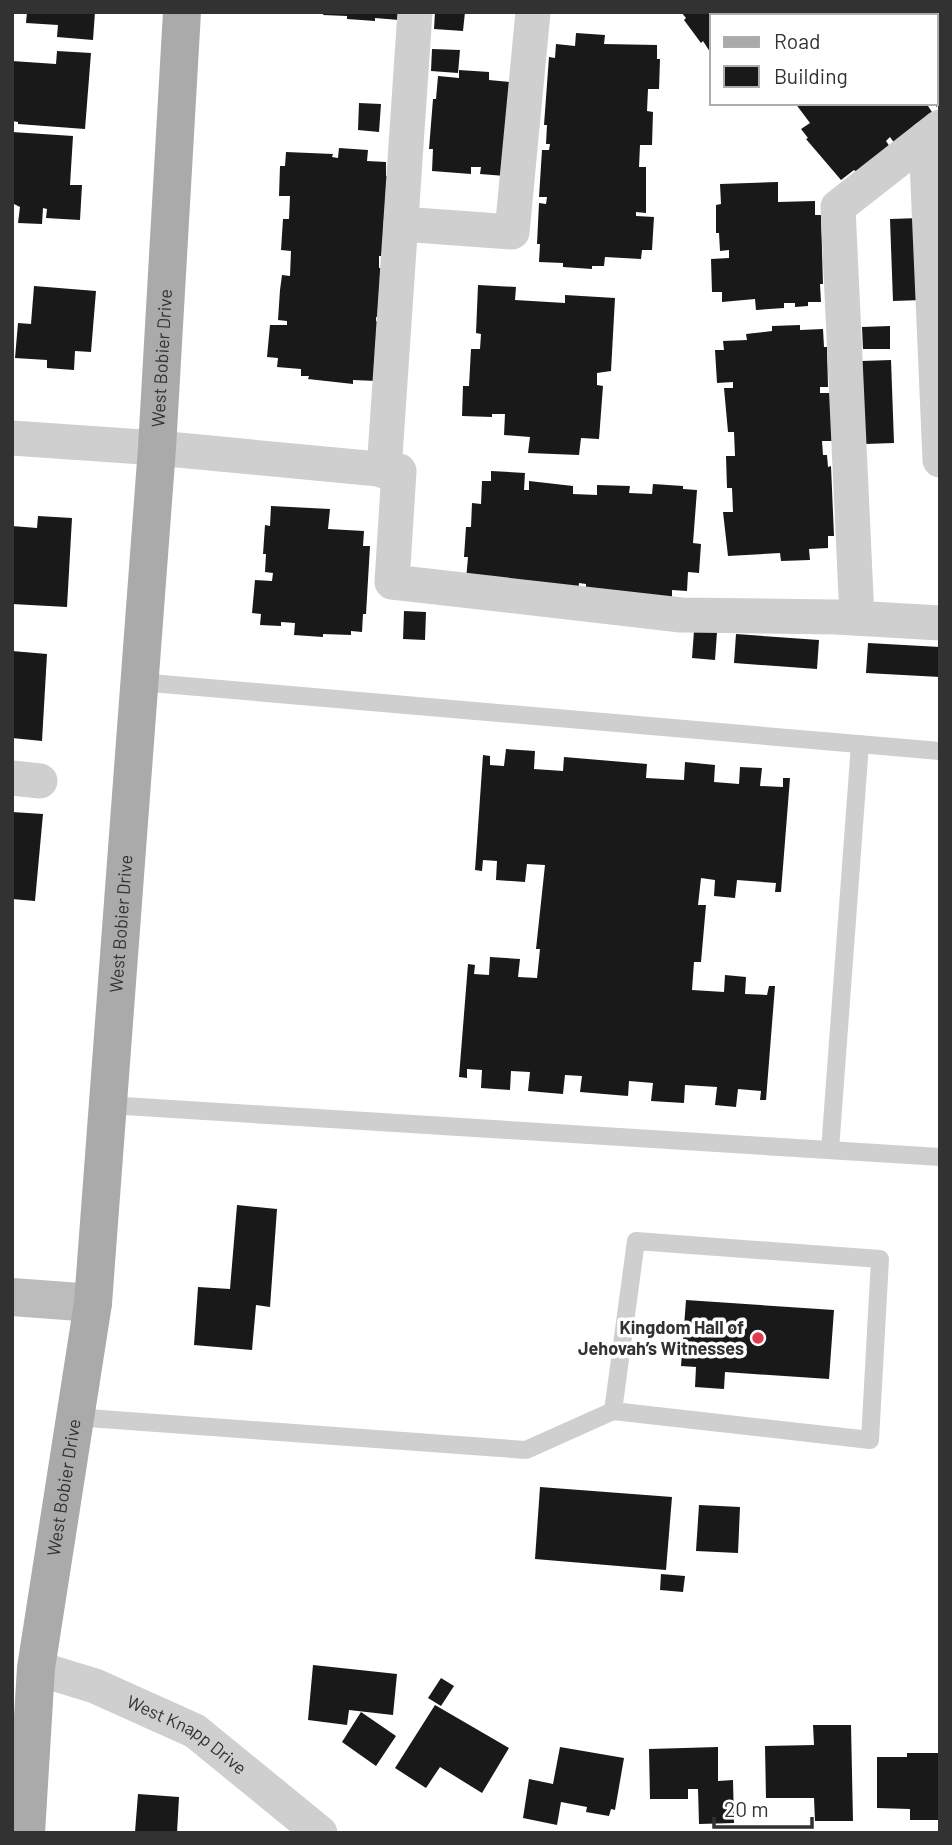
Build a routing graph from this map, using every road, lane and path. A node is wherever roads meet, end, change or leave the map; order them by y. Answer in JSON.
{"nodes":[{"id":1,"x":182,"y":12,"type":"edge"},
{"id":2,"x":415,"y":12,"type":"edge"},
{"id":3,"x":533,"y":12,"type":"edge"},
{"id":4,"x":933,"y":132,"type":"edge"},
{"id":5,"x":401,"y":224,"type":"junction"},
{"id":6,"x":12,"y":438,"type":"edge"},
{"id":7,"x":157,"y":448,"type":"junction"},
{"id":8,"x":940,"y":460,"type":"edge"},
{"id":9,"x":384,"y":471,"type":"junction"},
{"id":10,"x":857,"y":618,"type":"junction"},
{"id":11,"x":940,"y":623,"type":"edge"},
{"id":12,"x":139,"y":682,"type":"junction"},
{"id":13,"x":860,"y":744,"type":"junction"},
{"id":14,"x":940,"y":751,"type":"edge"},
{"id":15,"x":108,"y":1105,"type":"junction"},
{"id":16,"x":830,"y":1150,"type":"junction"},
{"id":17,"x":940,"y":1157,"type":"edge"},
{"id":18,"x":12,"y":1297,"type":"edge"},
{"id":19,"x":93,"y":1303,"type":"junction"},
{"id":20,"x":613,"y":1411,"type":"junction"},
{"id":21,"x":75,"y":1417,"type":"junction"},
{"id":22,"x":36,"y":1668,"type":"junction"},
{"id":23,"x":26,"y":1833,"type":"edge"},
{"id":24,"x":320,"y":1833,"type":"edge"}],
"edges":[{"from":1,"to":7,"type":"main road","name":"West Bobier Drive"},
{"from":2,"to":5,"type":"street"},
{"from":3,"to":5,"type":"street"},
{"from":4,"to":8,"type":"street"},
{"from":4,"to":10,"type":"street"},
{"from":5,"to":9,"type":"street"},
{"from":6,"to":7,"type":"street"},
{"from":7,"to":9,"type":"street"},
{"from":7,"to":12,"type":"main road","name":"West Bobier Drive"},
{"from":9,"to":10,"type":"street"},
{"from":10,"to":11,"type":"street"},
{"from":12,"to":13,"type":"lane"},
{"from":12,"to":15,"type":"main road","name":"West Bobier Drive"},
{"from":13,"to":14,"type":"lane"},
{"from":13,"to":16,"type":"lane"},
{"from":15,"to":16,"type":"lane"},
{"from":15,"to":19,"type":"main road","name":"West Bobier Drive"},
{"from":16,"to":17,"type":"lane"},
{"from":18,"to":19,"type":"street"},
{"from":19,"to":21,"type":"main road","name":"West Bobier Drive"},
{"from":20,"to":20,"type":"lane"},
{"from":20,"to":21,"type":"lane"},
{"from":21,"to":22,"type":"main road","name":"West Bobier Drive"},
{"from":22,"to":23,"type":"main road","name":"West Bobier Drive"},
{"from":22,"to":24,"type":"street","name":"West Knapp Drive"}]}
